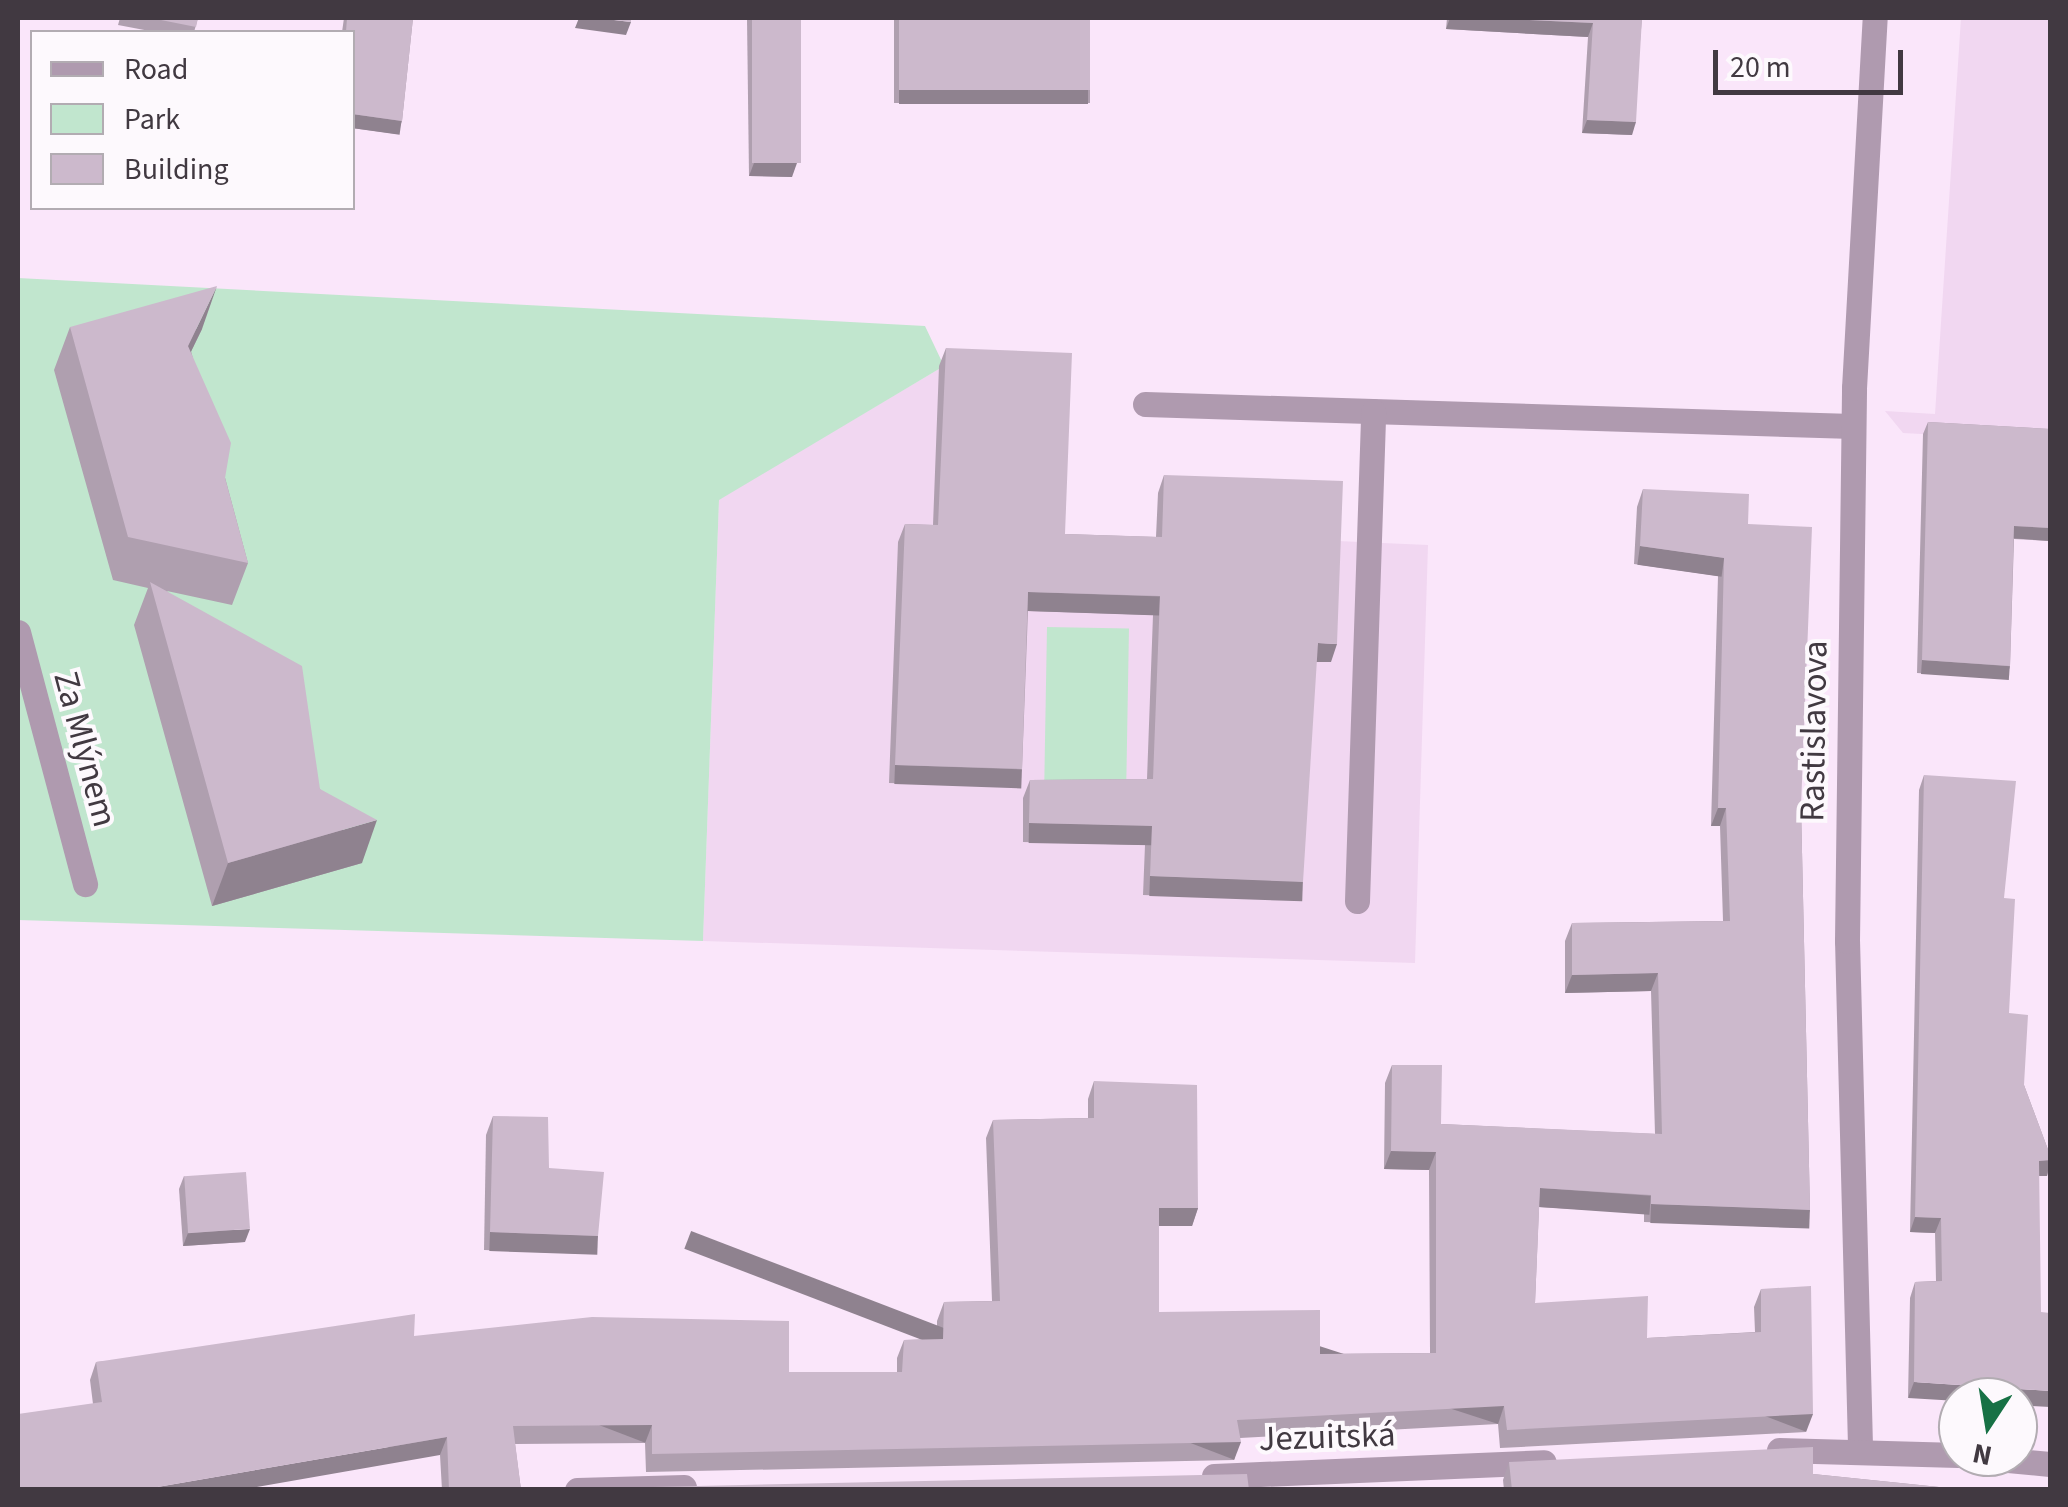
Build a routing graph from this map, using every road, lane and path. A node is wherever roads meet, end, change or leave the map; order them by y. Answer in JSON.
{"nodes":[{"id":1,"x":1875,"y":18,"type":"edge"},
{"id":2,"x":1144,"y":404,"type":"dead end"},
{"id":3,"x":1373,"y":410,"type":"junction"},
{"id":4,"x":1853,"y":426,"type":"junction"},
{"id":5,"x":18,"y":632,"type":"edge"},
{"id":6,"x":85,"y":884,"type":"dead end"},
{"id":7,"x":1357,"y":901,"type":"dead end"},
{"id":8,"x":1860,"y":1446,"type":"junction"},
{"id":9,"x":1744,"y":1452,"type":"edge"},
{"id":10,"x":1938,"y":1453,"type":"edge"},
{"id":11,"x":1568,"y":1460,"type":"edge"},
{"id":12,"x":1178,"y":1477,"type":"edge"},
{"id":13,"x":1276,"y":1482,"type":"edge"},
{"id":14,"x":706,"y":1486,"type":"edge"},
{"id":15,"x":577,"y":1490,"type":"edge"}],
"edges":[{"from":1,"to":4,"type":"street","name":"Rastislavova"},
{"from":2,"to":3,"type":"street"},
{"from":3,"to":4,"type":"street"},
{"from":3,"to":7,"type":"street"},
{"from":4,"to":8,"type":"street","name":"Rastislavova"},
{"from":5,"to":6,"type":"street","name":"Za Mlýnem"},
{"from":8,"to":9,"type":"street"},
{"from":8,"to":10,"type":"street"},
{"from":11,"to":13,"type":"street","name":"Jezuitská"},
{"from":12,"to":13,"type":"street","name":"Jezuitská"},
{"from":14,"to":15,"type":"street"}]}
